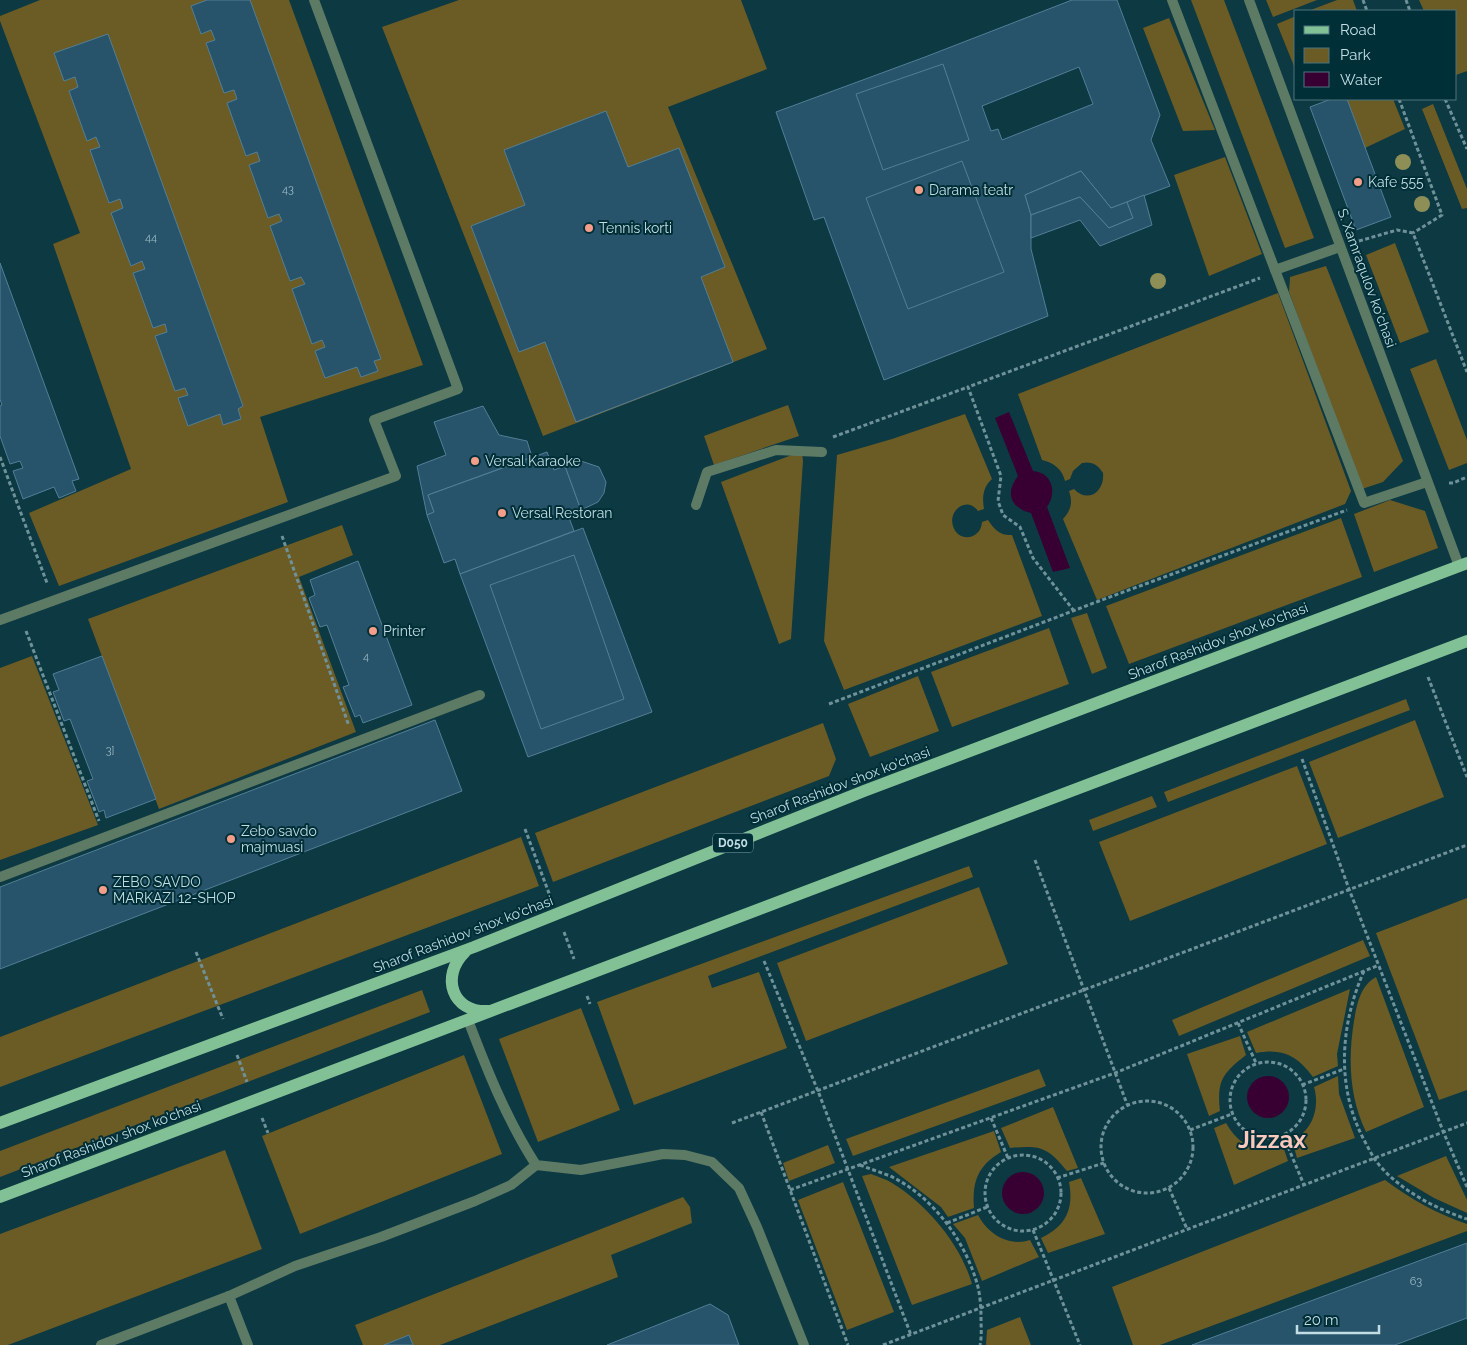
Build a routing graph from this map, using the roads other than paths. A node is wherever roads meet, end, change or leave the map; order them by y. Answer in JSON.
{"nodes":[{"id":1,"x":314,"y":0,"type":"edge"},
{"id":2,"x":1172,"y":0,"type":"edge"},
{"id":3,"x":1249,"y":0,"type":"edge"},
{"id":4,"x":1340,"y":247,"type":"junction"},
{"id":5,"x":1275,"y":271,"type":"junction"},
{"id":6,"x":822,"y":452,"type":"dead end"},
{"id":7,"x":1427,"y":482,"type":"junction"},
{"id":8,"x":696,"y":506,"type":"dead end"},
{"id":9,"x":1463,"y":564,"type":"edge"},
{"id":10,"x":0,"y":620,"type":"edge"},
{"id":11,"x":1467,"y":641,"type":"edge"},
{"id":12,"x":480,"y":695,"type":"dead end"},
{"id":13,"x":0,"y":877,"type":"edge"},
{"id":14,"x":474,"y":947,"type":"junction"},
{"id":15,"x":496,"y":1009,"type":"junction"},
{"id":16,"x":468,"y":1020,"type":"junction"},
{"id":17,"x":0,"y":1123,"type":"edge"},
{"id":18,"x":536,"y":1165,"type":"junction"},
{"id":19,"x":0,"y":1197,"type":"edge"},
{"id":20,"x":229,"y":1296,"type":"junction"},
{"id":21,"x":101,"y":1345,"type":"edge"},
{"id":22,"x":248,"y":1345,"type":"edge"},
{"id":23,"x":804,"y":1345,"type":"edge"}],
"edges":[{"from":1,"to":10,"type":"street"},
{"from":2,"to":5,"type":"street"},
{"from":3,"to":4,"type":"street","name":"S. Xamraqulov ko'chasi"},
{"from":4,"to":5,"type":"street"},
{"from":4,"to":7,"type":"street","name":"S. Xamraqulov ko'chasi"},
{"from":5,"to":7,"type":"street"},
{"from":6,"to":8,"type":"street"},
{"from":7,"to":9,"type":"street","name":"S. Xamraqulov ko'chasi"},
{"from":9,"to":14,"type":"main road","name":"Sharof Rashidov shox ko'chasi","number":"D050"},
{"from":11,"to":15,"type":"main road","name":"Sharof Rashidov shox ko'chasi"},
{"from":12,"to":13,"type":"street"},
{"from":14,"to":15,"type":"main road"},
{"from":14,"to":17,"type":"main road","name":"Sharof Rashidov shox ko'chasi","number":"D050"},
{"from":15,"to":16,"type":"main road","name":"Sharof Rashidov shox ko'chasi"},
{"from":16,"to":18,"type":"street"},
{"from":16,"to":19,"type":"main road","name":"Sharof Rashidov shox ko'chasi"},
{"from":18,"to":20,"type":"street"},
{"from":18,"to":23,"type":"street"},
{"from":20,"to":21,"type":"street"},
{"from":20,"to":22,"type":"street"}]}
